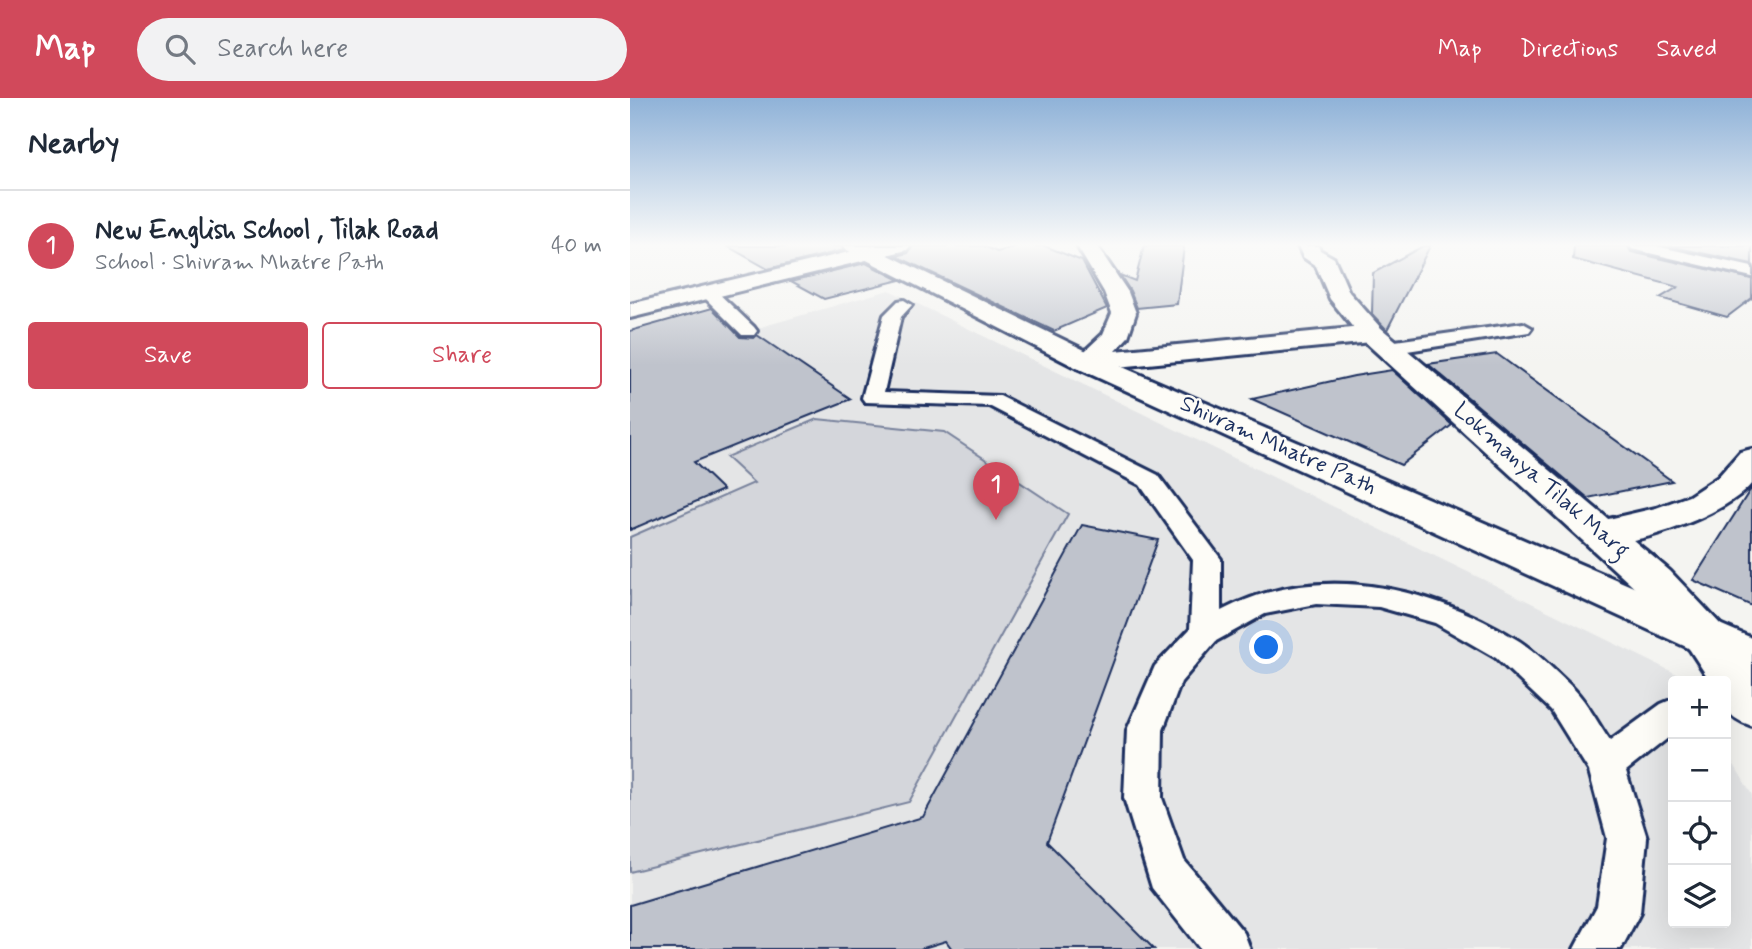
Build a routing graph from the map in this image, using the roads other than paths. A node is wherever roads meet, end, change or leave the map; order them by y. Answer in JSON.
{"nodes":[{"id":1,"x":670,"y":286,"type":"edge"},
{"id":2,"x":729,"y":286,"type":"edge"},
{"id":3,"x":930,"y":286,"type":"edge"},
{"id":4,"x":1112,"y":286,"type":"edge"},
{"id":5,"x":1335,"y":286,"type":"edge"},
{"id":6,"x":708,"y":292,"type":"junction"},
{"id":7,"x":630,"y":294,"type":"edge"},
{"id":8,"x":904,"y":305,"type":"dead end"},
{"id":9,"x":630,"y":312,"type":"edge"},
{"id":10,"x":1523,"y":328,"type":"dead end"},
{"id":11,"x":748,"y":331,"type":"dead end"},
{"id":12,"x":1380,"y":341,"type":"junction"},
{"id":13,"x":1087,"y":362,"type":"junction"},
{"id":14,"x":1752,"y":459,"type":"edge"},
{"id":15,"x":1601,"y":533,"type":"junction"},
{"id":16,"x":1205,"y":633,"type":"junction"},
{"id":17,"x":1732,"y":671,"type":"edge"},
{"id":18,"x":1668,"y":718,"type":"edge"},
{"id":19,"x":1606,"y":765,"type":"junction"},
{"id":20,"x":1228,"y":949,"type":"edge"},
{"id":21,"x":1596,"y":949,"type":"edge"}],
"edges":[{"from":1,"to":7,"type":"street"},
{"from":2,"to":6,"type":"street"},
{"from":3,"to":13,"type":"street","name":"Shivram Mhatre Path"},
{"from":4,"to":13,"type":"street"},
{"from":5,"to":12,"type":"street","name":"Lokmanya Tilak Marg"},
{"from":6,"to":9,"type":"street"},
{"from":6,"to":11,"type":"lane"},
{"from":8,"to":16,"type":"lane"},
{"from":10,"to":12,"type":"lane"},
{"from":12,"to":13,"type":"street"},
{"from":12,"to":15,"type":"street","name":"Lokmanya Tilak Marg"},
{"from":13,"to":17,"type":"street","name":"Shivram Mhatre Path"},
{"from":14,"to":15,"type":"street"},
{"from":15,"to":17,"type":"street","name":"Lokmanya Tilak Marg"},
{"from":16,"to":19,"type":"lane"},
{"from":16,"to":20,"type":"lane"},
{"from":18,"to":19,"type":"lane"},
{"from":19,"to":21,"type":"lane"}]}
